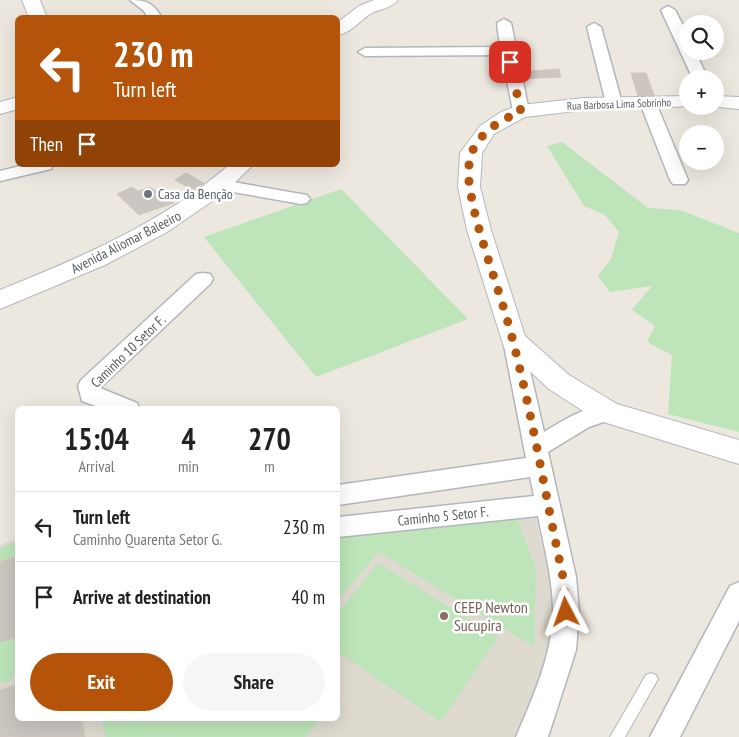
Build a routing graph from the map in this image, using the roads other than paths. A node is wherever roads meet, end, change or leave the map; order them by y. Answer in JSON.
{"nodes":[{"id":1,"x":31,"y":0,"type":"edge"},
{"id":2,"x":137,"y":0,"type":"edge"},
{"id":3,"x":389,"y":0,"type":"edge"},
{"id":4,"x":668,"y":10,"type":"dead end"},
{"id":5,"x":37,"y":15,"type":"edge"},
{"id":6,"x":153,"y":15,"type":"edge"},
{"id":7,"x":504,"y":23,"type":"dead end"},
{"id":8,"x":594,"y":27,"type":"dead end"},
{"id":9,"x":340,"y":29,"type":"edge"},
{"id":10,"x":679,"y":33,"type":"edge"},
{"id":11,"x":365,"y":52,"type":"dead end"},
{"id":12,"x":508,"y":52,"type":"junction"},
{"id":13,"x":679,"y":102,"type":"edge"},
{"id":14,"x":724,"y":102,"type":"edge"},
{"id":15,"x":614,"y":103,"type":"junction"},
{"id":16,"x":648,"y":103,"type":"junction"},
{"id":17,"x":739,"y":103,"type":"edge"},
{"id":18,"x":15,"y":104,"type":"edge"},
{"id":19,"x":0,"y":108,"type":"edge"},
{"id":20,"x":521,"y":112,"type":"junction"},
{"id":21,"x":37,"y":167,"type":"edge"},
{"id":22,"x":240,"y":167,"type":"edge"},
{"id":23,"x":0,"y":176,"type":"edge"},
{"id":24,"x":679,"y":180,"type":"dead end"},
{"id":25,"x":222,"y":185,"type":"junction"},
{"id":26,"x":301,"y":199,"type":"dead end"},
{"id":27,"x":202,"y":280,"type":"dead end"},
{"id":28,"x":0,"y":300,"type":"edge"},
{"id":29,"x":513,"y":340,"type":"junction"},
{"id":30,"x":85,"y":400,"type":"edge"},
{"id":31,"x":120,"y":406,"type":"edge"},
{"id":32,"x":607,"y":412,"type":"junction"},
{"id":33,"x":739,"y":452,"type":"edge"},
{"id":34,"x":538,"y":457,"type":"junction"},
{"id":35,"x":340,"y":495,"type":"edge"},
{"id":36,"x":548,"y":505,"type":"junction"},
{"id":37,"x":340,"y":527,"type":"edge"},
{"id":38,"x":739,"y":594,"type":"edge"},
{"id":39,"x":651,"y":679,"type":"dead end"},
{"id":40,"x":531,"y":737,"type":"edge"},
{"id":41,"x":617,"y":737,"type":"edge"},
{"id":42,"x":666,"y":737,"type":"edge"}],
"edges":[{"from":1,"to":5,"type":"street"},
{"from":2,"to":6,"type":"street"},
{"from":3,"to":9,"type":"street"},
{"from":4,"to":10,"type":"street"},
{"from":7,"to":12,"type":"street"},
{"from":8,"to":15,"type":"street"},
{"from":11,"to":12,"type":"street"},
{"from":12,"to":20,"type":"street"},
{"from":13,"to":16,"type":"street","name":"Rua Barbosa Lima Sobrinho"},
{"from":14,"to":17,"type":"street"},
{"from":15,"to":16,"type":"street","name":"Rua Barbosa Lima Sobrinho"},
{"from":15,"to":20,"type":"street","name":"Rua Barbosa Lima Sobrinho"},
{"from":16,"to":24,"type":"street"},
{"from":18,"to":19,"type":"street"},
{"from":20,"to":29,"type":"street","name":"Rua Barbosa Lima Sobrinho"},
{"from":21,"to":23,"type":"street"},
{"from":22,"to":25,"type":"street","name":"Avenida Aliomar Baleeiro"},
{"from":25,"to":26,"type":"street"},
{"from":25,"to":28,"type":"street","name":"Avenida Aliomar Baleeiro"},
{"from":27,"to":30,"type":"street","name":"Caminho 10 Setor F."},
{"from":29,"to":32,"type":"street"},
{"from":29,"to":34,"type":"street"},
{"from":30,"to":31,"type":"street","name":"Caminho 10 Setor F."},
{"from":32,"to":33,"type":"street"},
{"from":32,"to":34,"type":"street"},
{"from":34,"to":35,"type":"street"},
{"from":34,"to":36,"type":"street"},
{"from":36,"to":37,"type":"street","name":"Caminho 5 Setor F."},
{"from":36,"to":40,"type":"street"},
{"from":38,"to":42,"type":"street"},
{"from":39,"to":41,"type":"lane"}]}
